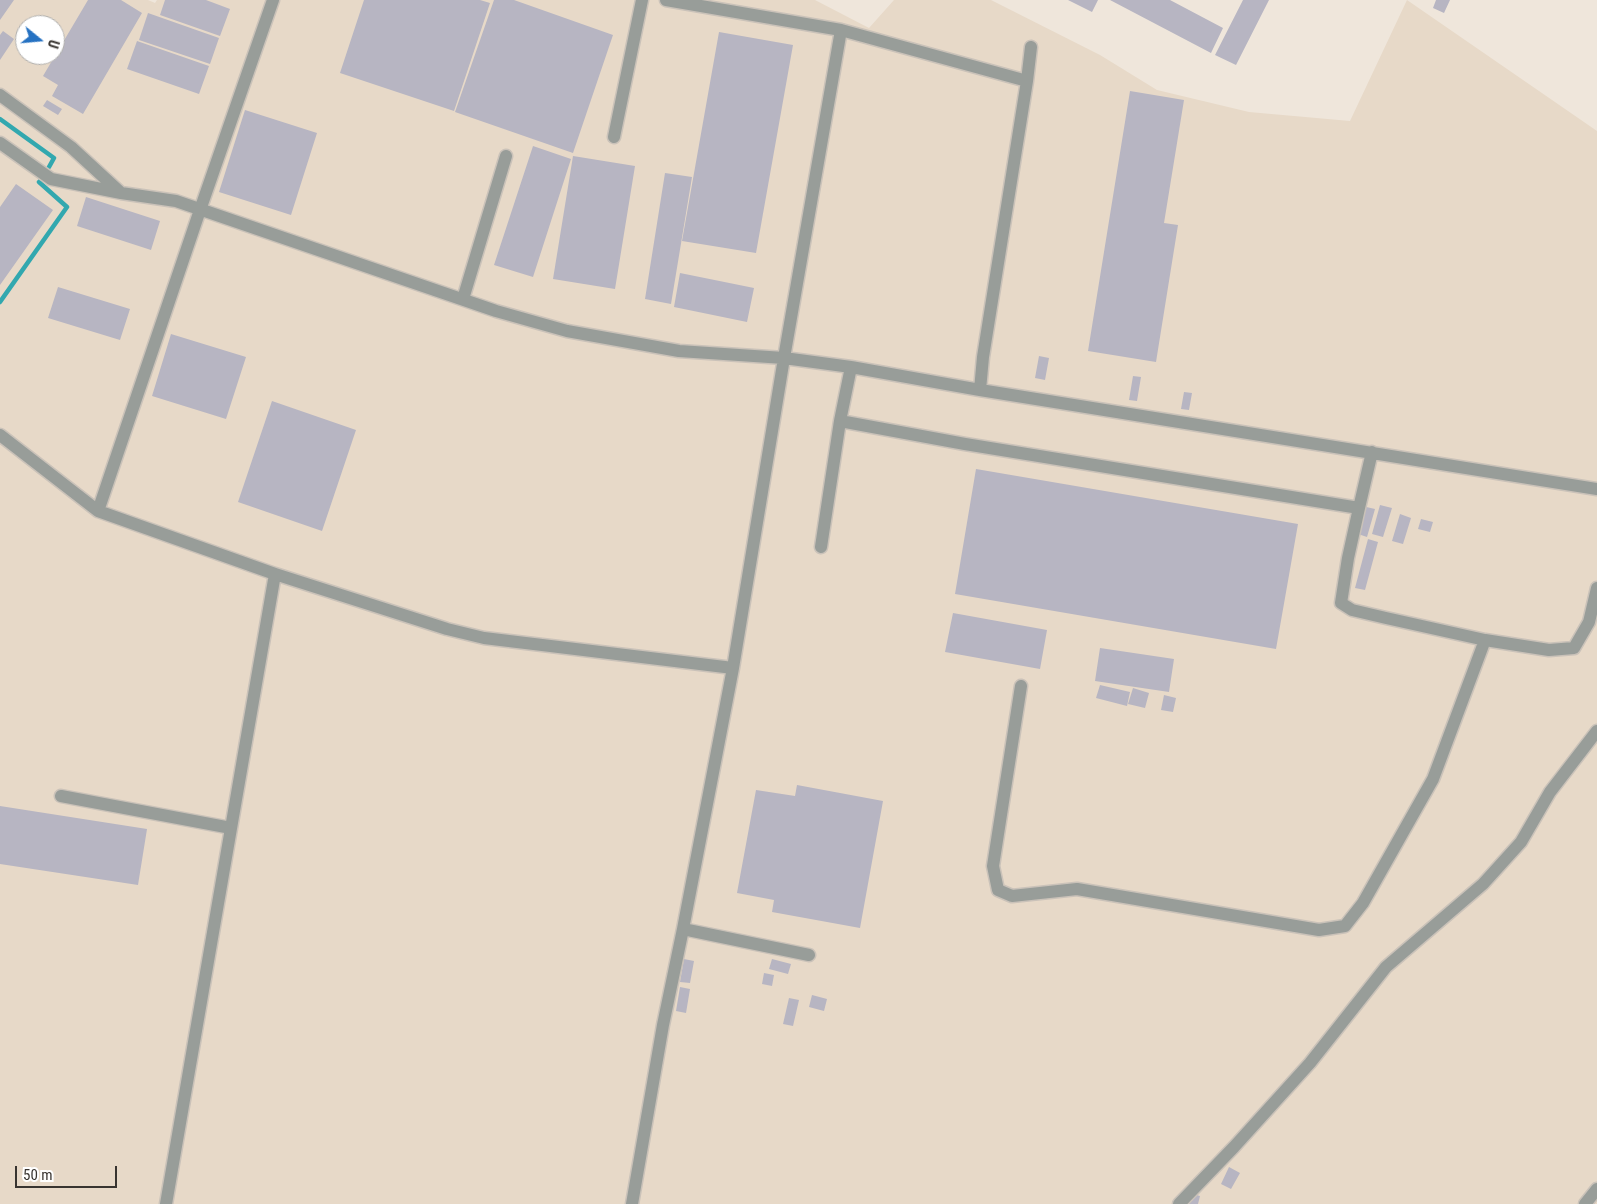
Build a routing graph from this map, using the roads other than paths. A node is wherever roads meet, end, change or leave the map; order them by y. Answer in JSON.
{"nodes":[{"id":1,"x":273,"y":0,"type":"edge"},
{"id":2,"x":642,"y":0,"type":"edge"},
{"id":3,"x":666,"y":0,"type":"edge"},
{"id":4,"x":841,"y":30,"type":"junction"},
{"id":5,"x":1031,"y":47,"type":"dead end"},
{"id":6,"x":1027,"y":81,"type":"junction"},
{"id":7,"x":0,"y":95,"type":"edge"},
{"id":8,"x":614,"y":137,"type":"dead end"},
{"id":9,"x":0,"y":143,"type":"edge"},
{"id":10,"x":506,"y":156,"type":"dead end"},
{"id":11,"x":121,"y":193,"type":"junction"},
{"id":12,"x":200,"y":210,"type":"junction"},
{"id":13,"x":462,"y":299,"type":"junction"},
{"id":14,"x":784,"y":358,"type":"junction"},
{"id":15,"x":851,"y":367,"type":"junction"},
{"id":16,"x":980,"y":390,"type":"junction"},
{"id":17,"x":840,"y":421,"type":"junction"},
{"id":18,"x":0,"y":435,"type":"edge"},
{"id":19,"x":1372,"y":452,"type":"junction"},
{"id":20,"x":1597,"y":490,"type":"edge"},
{"id":21,"x":1359,"y":508,"type":"junction"},
{"id":22,"x":98,"y":511,"type":"junction"},
{"id":23,"x":820,"y":547,"type":"dead end"},
{"id":24,"x":275,"y":574,"type":"junction"},
{"id":25,"x":1597,"y":588,"type":"edge"},
{"id":26,"x":1485,"y":640,"type":"junction"},
{"id":27,"x":733,"y":668,"type":"junction"},
{"id":28,"x":1021,"y":686,"type":"dead end"},
{"id":29,"x":1597,"y":731,"type":"edge"},
{"id":30,"x":61,"y":796,"type":"dead end"},
{"id":31,"x":231,"y":828,"type":"junction"},
{"id":32,"x":683,"y":929,"type":"junction"},
{"id":33,"x":809,"y":955,"type":"dead end"},
{"id":34,"x":1597,"y":1190,"type":"edge"},
{"id":35,"x":166,"y":1204,"type":"edge"},
{"id":36,"x":632,"y":1204,"type":"edge"},
{"id":37,"x":1179,"y":1204,"type":"edge"},
{"id":38,"x":1585,"y":1204,"type":"edge"}],
"edges":[{"from":1,"to":12,"type":"street"},
{"from":2,"to":8,"type":"street"},
{"from":3,"to":4,"type":"street"},
{"from":4,"to":6,"type":"street"},
{"from":4,"to":14,"type":"street"},
{"from":5,"to":6,"type":"street"},
{"from":6,"to":16,"type":"street"},
{"from":7,"to":11,"type":"street"},
{"from":9,"to":11,"type":"street"},
{"from":10,"to":13,"type":"street"},
{"from":11,"to":12,"type":"street"},
{"from":12,"to":13,"type":"street"},
{"from":12,"to":22,"type":"street"},
{"from":13,"to":14,"type":"street"},
{"from":14,"to":15,"type":"street"},
{"from":14,"to":27,"type":"street"},
{"from":15,"to":16,"type":"street"},
{"from":15,"to":17,"type":"street"},
{"from":16,"to":19,"type":"street"},
{"from":17,"to":21,"type":"street"},
{"from":17,"to":23,"type":"street"},
{"from":18,"to":22,"type":"street"},
{"from":19,"to":20,"type":"street"},
{"from":19,"to":21,"type":"street"},
{"from":21,"to":26,"type":"street"},
{"from":22,"to":24,"type":"street"},
{"from":24,"to":27,"type":"street"},
{"from":24,"to":31,"type":"street"},
{"from":25,"to":26,"type":"street"},
{"from":26,"to":28,"type":"street"},
{"from":27,"to":32,"type":"street"},
{"from":29,"to":37,"type":"street"},
{"from":30,"to":31,"type":"street"},
{"from":31,"to":35,"type":"street"},
{"from":32,"to":33,"type":"street"},
{"from":32,"to":36,"type":"street"},
{"from":34,"to":38,"type":"street"}]}
